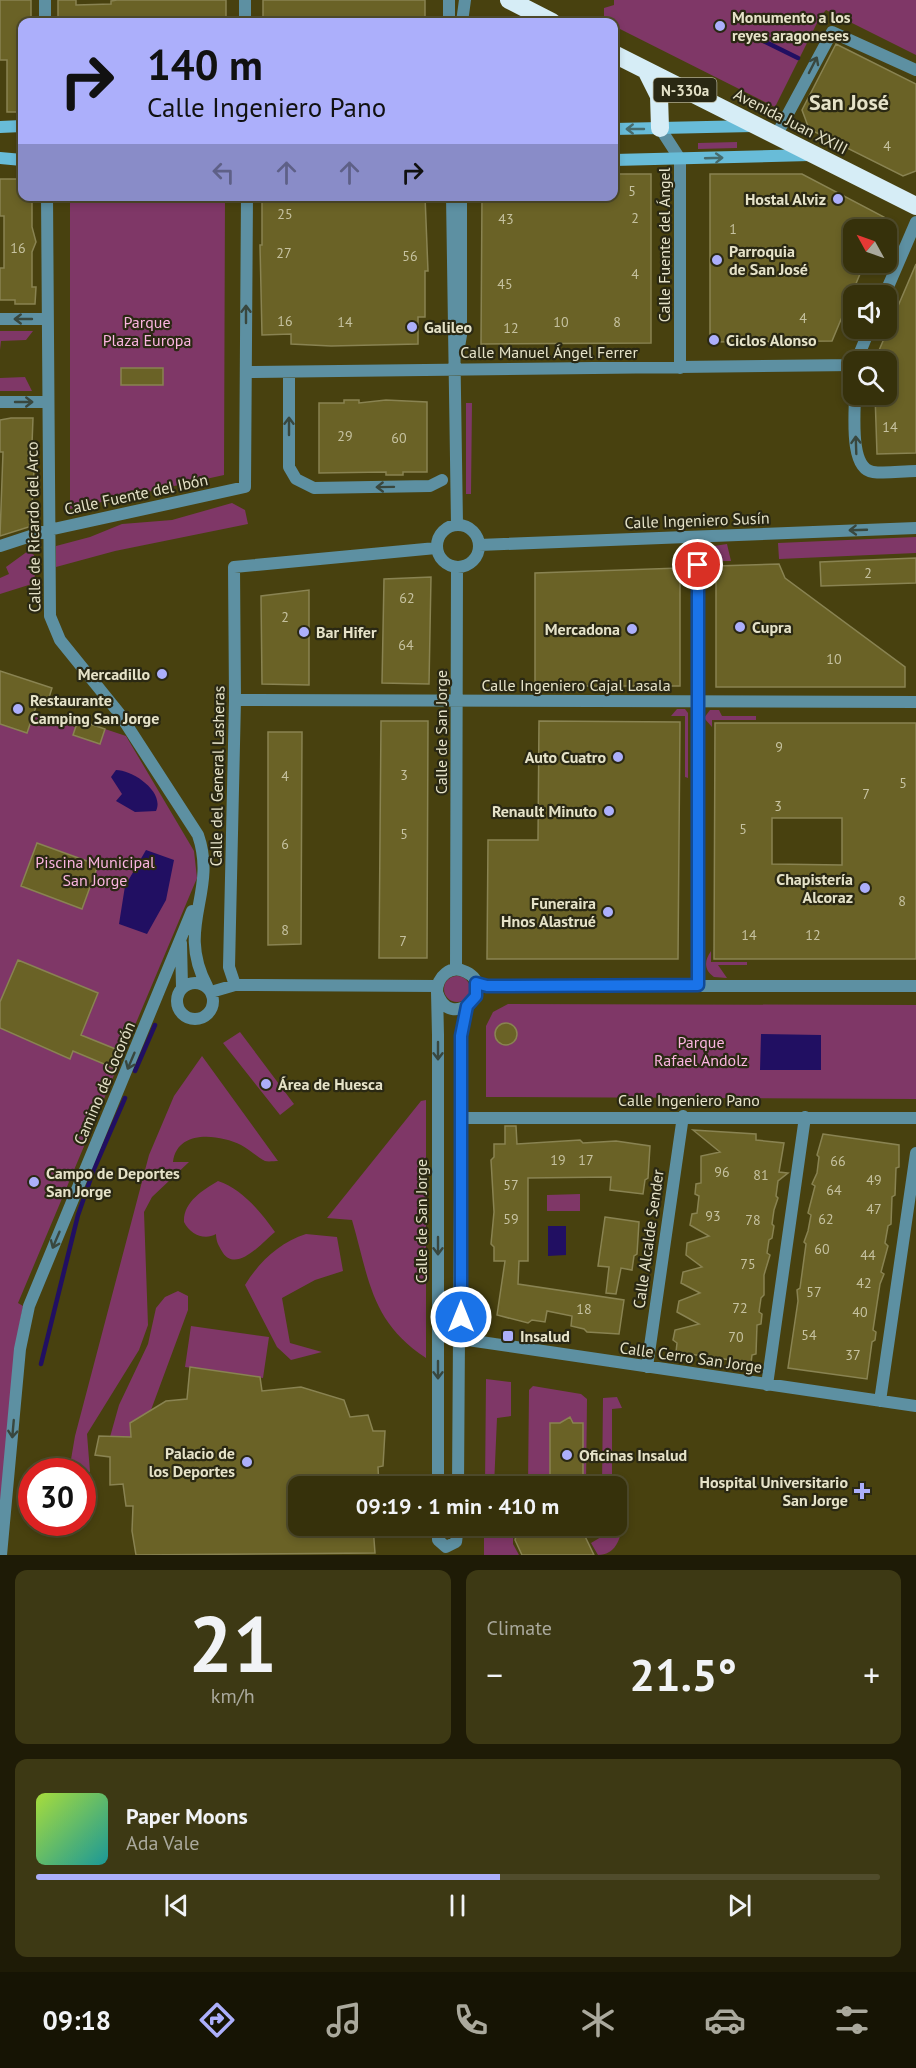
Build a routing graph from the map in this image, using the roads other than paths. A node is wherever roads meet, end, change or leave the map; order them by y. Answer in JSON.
{"nodes":[{"id":1,"x":45,"y":0,"type":"edge"},
{"id":2,"x":245,"y":0,"type":"edge"},
{"id":3,"x":449,"y":0,"type":"edge"},
{"id":4,"x":465,"y":0,"type":"edge"},
{"id":5,"x":508,"y":0,"type":"edge"},
{"id":6,"x":45,"y":18,"type":"edge"},
{"id":7,"x":245,"y":18,"type":"edge"},
{"id":8,"x":449,"y":18,"type":"edge"},
{"id":9,"x":463,"y":18,"type":"edge"},
{"id":10,"x":544,"y":18,"type":"edge"},
{"id":11,"x":618,"y":56,"type":"edge"},
{"id":12,"x":916,"y":70,"type":"edge"},
{"id":13,"x":647,"y":72,"type":"junction"},
{"id":14,"x":18,"y":126,"type":"edge"},
{"id":15,"x":757,"y":126,"type":"junction"},
{"id":16,"x":0,"y":127,"type":"edge"},
{"id":17,"x":660,"y":128,"type":"junction"},
{"id":18,"x":618,"y":129,"type":"edge"},
{"id":19,"x":776,"y":136,"type":"junction"},
{"id":20,"x":814,"y":155,"type":"junction"},
{"id":21,"x":0,"y":158,"type":"edge"},
{"id":22,"x":680,"y":159,"type":"junction"},
{"id":23,"x":18,"y":160,"type":"edge"},
{"id":24,"x":618,"y":160,"type":"edge"},
{"id":25,"x":47,"y":201,"type":"edge"},
{"id":26,"x":247,"y":201,"type":"edge"},
{"id":27,"x":452,"y":201,"type":"edge"},
{"id":28,"x":461,"y":201,"type":"edge"},
{"id":29,"x":916,"y":206,"type":"edge"},
{"id":30,"x":916,"y":222,"type":"edge"},
{"id":31,"x":889,"y":285,"type":"edge"},
{"id":32,"x":0,"y":319,"type":"edge"},
{"id":33,"x":47,"y":319,"type":"junction"},
{"id":34,"x":843,"y":363,"type":"edge"},
{"id":35,"x":680,"y":368,"type":"junction"},
{"id":36,"x":455,"y":369,"type":"junction"},
{"id":37,"x":246,"y":372,"type":"junction"},
{"id":38,"x":289,"y":372,"type":"junction"},
{"id":39,"x":0,"y":402,"type":"edge"},
{"id":40,"x":48,"y":402,"type":"junction"},
{"id":41,"x":855,"y":405,"type":"edge"},
{"id":42,"x":916,"y":471,"type":"edge"},
{"id":43,"x":442,"y":480,"type":"dead end"},
{"id":44,"x":457,"y":524,"type":"junction"},
{"id":45,"x":916,"y":528,"type":"edge"},
{"id":46,"x":49,"y":530,"type":"junction"},
{"id":47,"x":698,"y":537,"type":"junction"},
{"id":48,"x":479,"y":545,"type":"junction"},
{"id":49,"x":0,"y":546,"type":"edge"},
{"id":50,"x":436,"y":548,"type":"junction"},
{"id":51,"x":457,"y":567,"type":"junction"},
{"id":52,"x":235,"y":700,"type":"junction"},
{"id":53,"x":458,"y":701,"type":"junction"},
{"id":54,"x":698,"y":701,"type":"junction"},
{"id":55,"x":916,"y":702,"type":"edge"},
{"id":56,"x":200,"y":893,"type":"junction"},
{"id":57,"x":183,"y":930,"type":"junction"},
{"id":58,"x":456,"y":969,"type":"junction"},
{"id":59,"x":476,"y":983,"type":"junction"},
{"id":60,"x":698,"y":985,"type":"junction"},
{"id":61,"x":235,"y":986,"type":"junction"},
{"id":62,"x":916,"y":986,"type":"edge"},
{"id":63,"x":209,"y":989,"type":"junction"},
{"id":64,"x":437,"y":989,"type":"junction"},
{"id":65,"x":179,"y":992,"type":"junction"},
{"id":66,"x":467,"y":1006,"type":"junction"},
{"id":67,"x":154,"y":1007,"type":"junction"},
{"id":68,"x":682,"y":1116,"type":"junction"},
{"id":69,"x":805,"y":1117,"type":"junction"},
{"id":70,"x":461,"y":1118,"type":"junction"},
{"id":71,"x":916,"y":1118,"type":"edge"},
{"id":72,"x":916,"y":1153,"type":"edge"},
{"id":73,"x":461,"y":1339,"type":"junction"},
{"id":74,"x":647,"y":1367,"type":"junction"},
{"id":75,"x":767,"y":1385,"type":"junction"},
{"id":76,"x":880,"y":1401,"type":"junction"},
{"id":77,"x":916,"y":1406,"type":"edge"},
{"id":78,"x":438,"y":1476,"type":"edge"},
{"id":79,"x":458,"y":1476,"type":"edge"},
{"id":80,"x":438,"y":1536,"type":"edge"},
{"id":81,"x":457,"y":1536,"type":"edge"},
{"id":82,"x":2,"y":1555,"type":"edge"}],
"edges":[{"from":1,"to":6,"type":"street"},
{"from":2,"to":7,"type":"street"},
{"from":3,"to":8,"type":"street"},
{"from":4,"to":9,"type":"street"},
{"from":5,"to":10,"type":"highway"},
{"from":11,"to":13,"type":"highway","name":"Avenida Juan XXIII","number":"N-330a"},
{"from":19,"to":12,"type":"street","one_way":true},
{"from":13,"to":15,"type":"highway","name":"Avenida Juan XXIII","number":"N-330a"},
{"from":13,"to":17,"type":"highway"},
{"from":14,"to":16,"type":"main road"},
{"from":15,"to":17,"type":"main road"},
{"from":15,"to":19,"type":"highway","name":"Avenida Juan XXIII","number":"N-330a"},
{"from":17,"to":18,"type":"main road","one_way":true},
{"from":17,"to":22,"type":"street","name":"Calle Fuente del Ángel"},
{"from":19,"to":20,"type":"highway","name":"Avenida Juan XXIII","number":"N-330a"},
{"from":22,"to":20,"type":"main road","one_way":true},
{"from":20,"to":29,"type":"highway","name":"Avenida Juan XXIII","number":"N-330a"},
{"from":21,"to":23,"type":"main road"},
{"from":22,"to":24,"type":"main road"},
{"from":22,"to":35,"type":"street","name":"Calle Fuente del Ángel"},
{"from":25,"to":33,"type":"street","name":"Calle de Ricardo del Arco"},
{"from":37,"to":26,"type":"street","one_way":true},
{"from":27,"to":36,"type":"street"},
{"from":28,"to":36,"type":"street"},
{"from":30,"to":31,"type":"street"},
{"from":33,"to":32,"type":"street","one_way":true},
{"from":33,"to":40,"type":"street","name":"Calle de Ricardo del Arco"},
{"from":34,"to":35,"type":"street","name":"Calle Manuel Ángel Ferrer"},
{"from":35,"to":36,"type":"street","name":"Calle Manuel Ángel Ferrer"},
{"from":36,"to":38,"type":"street","name":"Calle Manuel Ángel Ferrer"},
{"from":36,"to":44,"type":"street"},
{"from":37,"to":38,"type":"street","name":"Calle Manuel Ángel Ferrer"},
{"from":37,"to":46,"type":"street","name":"Calle Fuente del Ibón"},
{"from":43,"to":38,"type":"street","one_way":true},
{"from":39,"to":40,"type":"street","one_way":true},
{"from":40,"to":46,"type":"street","name":"Calle de Ricardo del Arco"},
{"from":42,"to":41,"type":"street","one_way":true},
{"from":44,"to":48,"type":"street"},
{"from":44,"to":50,"type":"street"},
{"from":45,"to":47,"type":"street","name":"Calle Ingeniero Susín","one_way":true},
{"from":46,"to":49,"type":"street","name":"Calle Fuente del Ibón"},
{"from":46,"to":56,"type":"street","name":"Calle de Ricardo del Arco"},
{"from":47,"to":48,"type":"street","name":"Calle Ingeniero Susín"},
{"from":47,"to":54,"type":"street"},
{"from":48,"to":51,"type":"street"},
{"from":50,"to":51,"type":"street"},
{"from":50,"to":52,"type":"street","name":"Calle del General Lasheras"},
{"from":51,"to":53,"type":"street","name":"Calle de San Jorge"},
{"from":52,"to":53,"type":"street","name":"Calle Ingeniero Cajal Lasala"},
{"from":52,"to":61,"type":"street","name":"Calle del General Lasheras"},
{"from":53,"to":54,"type":"street","name":"Calle Ingeniero Cajal Lasala"},
{"from":53,"to":58,"type":"street","name":"Calle de San Jorge"},
{"from":54,"to":55,"type":"street","name":"Calle Ingeniero Cajal Lasala"},
{"from":54,"to":60,"type":"street"},
{"from":56,"to":57,"type":"street","name":"Camino de Cocorón"},
{"from":56,"to":63,"type":"street","name":"Calle de Ricardo del Arco"},
{"from":57,"to":65,"type":"street","name":"Camino de Cocorón"},
{"from":57,"to":67,"type":"street","name":"Camino de Cocorón"},
{"from":58,"to":59,"type":"street"},
{"from":58,"to":64,"type":"street"},
{"from":59,"to":60,"type":"street"},
{"from":59,"to":66,"type":"street"},
{"from":60,"to":62,"type":"street"},
{"from":61,"to":63,"type":"street"},
{"from":61,"to":64,"type":"street"},
{"from":63,"to":65,"type":"street"},
{"from":63,"to":65,"type":"street"},
{"from":64,"to":66,"type":"street"},
{"from":64,"to":78,"type":"street","name":"Calle de San Jorge","one_way":true},
{"from":65,"to":67,"type":"street","name":"Camino de Cocorón"},
{"from":66,"to":70,"type":"street"},
{"from":67,"to":82,"type":"street","name":"Camino de Cocorón","one_way":true},
{"from":68,"to":69,"type":"street","name":"Calle Ingeniero Pano"},
{"from":68,"to":70,"type":"street","name":"Calle Ingeniero Pano"},
{"from":68,"to":74,"type":"street","name":"Calle Alcalde Sender"},
{"from":69,"to":71,"type":"street","name":"Calle Ingeniero Pano"},
{"from":69,"to":75,"type":"street"},
{"from":70,"to":73,"type":"street"},
{"from":72,"to":76,"type":"street"},
{"from":73,"to":74,"type":"street","name":"Calle Cerro San Jorge"},
{"from":73,"to":79,"type":"street"},
{"from":74,"to":75,"type":"street","name":"Calle Cerro San Jorge"},
{"from":75,"to":76,"type":"street","name":"Calle Cerro San Jorge"},
{"from":76,"to":77,"type":"street","name":"Calle Cerro San Jorge"},
{"from":80,"to":81,"type":"street"}]}
